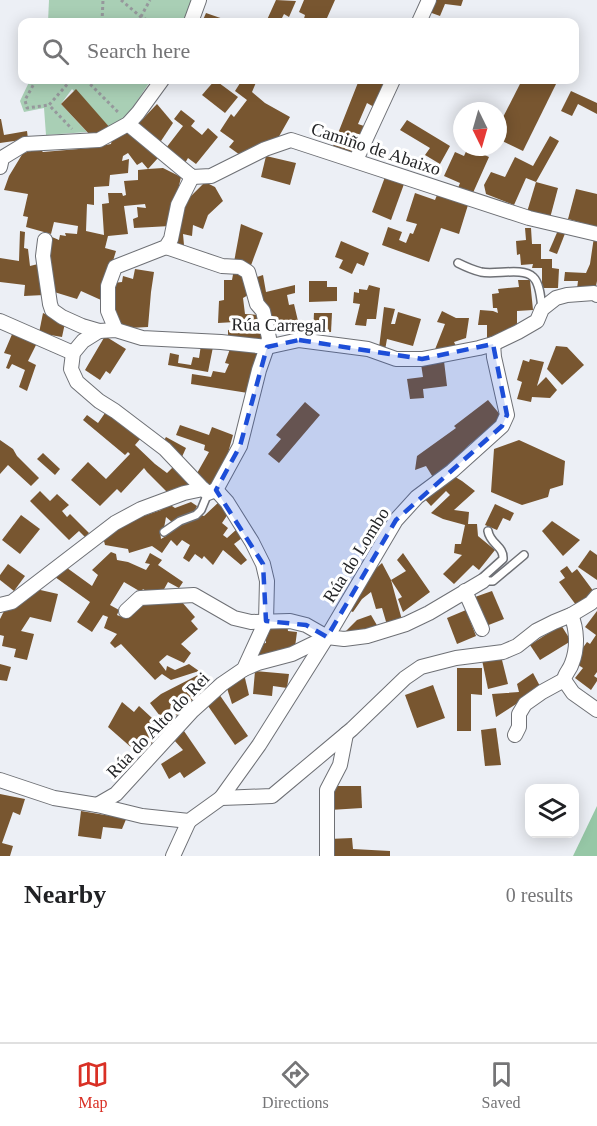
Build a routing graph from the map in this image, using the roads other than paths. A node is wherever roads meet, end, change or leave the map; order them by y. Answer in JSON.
{"nodes":[{"id":1,"x":199,"y":0,"type":"edge"},
{"id":2,"x":429,"y":0,"type":"edge"},
{"id":3,"x":192,"y":18,"type":"edge"},
{"id":4,"x":421,"y":18,"type":"edge"},
{"id":5,"x":159,"y":84,"type":"edge"},
{"id":6,"x":391,"y":84,"type":"edge"},
{"id":7,"x":126,"y":121,"type":"junction"},
{"id":8,"x":356,"y":160,"type":"junction"},
{"id":9,"x":0,"y":167,"type":"edge"},
{"id":10,"x":192,"y":177,"type":"junction"},
{"id":11,"x":597,"y":234,"type":"edge"},
{"id":12,"x":45,"y":240,"type":"dead end"},
{"id":13,"x":166,"y":248,"type":"junction"},
{"id":14,"x":458,"y":263,"type":"dead end"},
{"id":15,"x":597,"y":295,"type":"edge"},
{"id":16,"x":543,"y":309,"type":"junction"},
{"id":17,"x":0,"y":321,"type":"edge"},
{"id":18,"x":116,"y":330,"type":"junction"},
{"id":19,"x":99,"y":331,"type":"junction"},
{"id":20,"x":493,"y":344,"type":"junction"},
{"id":21,"x":267,"y":347,"type":"junction"},
{"id":22,"x":73,"y":353,"type":"junction"},
{"id":23,"x":209,"y":491,"type":"junction"},
{"id":24,"x":488,"y":531,"type":"dead end"},
{"id":25,"x":164,"y":532,"type":"dead end"},
{"id":26,"x":524,"y":555,"type":"dead end"},
{"id":27,"x":483,"y":581,"type":"junction"},
{"id":28,"x":465,"y":591,"type":"junction"},
{"id":29,"x":597,"y":597,"type":"edge"},
{"id":30,"x":0,"y":605,"type":"edge"},
{"id":31,"x":126,"y":611,"type":"dead end"},
{"id":32,"x":571,"y":615,"type":"junction"},
{"id":33,"x":266,"y":621,"type":"junction"},
{"id":34,"x":482,"y":629,"type":"dead end"},
{"id":35,"x":327,"y":637,"type":"junction"},
{"id":36,"x":244,"y":669,"type":"junction"},
{"id":37,"x":564,"y":680,"type":"junction"},
{"id":38,"x":597,"y":710,"type":"edge"},
{"id":39,"x":346,"y":734,"type":"junction"},
{"id":40,"x":515,"y":735,"type":"dead end"},
{"id":41,"x":0,"y":780,"type":"edge"},
{"id":42,"x":221,"y":798,"type":"junction"},
{"id":43,"x":97,"y":805,"type":"junction"},
{"id":44,"x":189,"y":821,"type":"junction"},
{"id":45,"x":173,"y":856,"type":"edge"},
{"id":46,"x":327,"y":856,"type":"edge"}],
"edges":[{"from":1,"to":3,"type":"street"},
{"from":2,"to":4,"type":"street"},
{"from":5,"to":7,"type":"street"},
{"from":6,"to":8,"type":"street"},
{"from":7,"to":9,"type":"street"},
{"from":7,"to":10,"type":"street"},
{"from":8,"to":10,"type":"street","name":"Camiño de Abaixo"},
{"from":8,"to":11,"type":"street","name":"Camiño de Abaixo"},
{"from":10,"to":13,"type":"street"},
{"from":12,"to":19,"type":"street","name":"Rúa Carregal"},
{"from":13,"to":18,"type":"street"},
{"from":13,"to":21,"type":"street"},
{"from":14,"to":16,"type":"lane"},
{"from":15,"to":16,"type":"street","name":"Rúa Carregal"},
{"from":16,"to":20,"type":"street","name":"Rúa Carregal"},
{"from":17,"to":22,"type":"street"},
{"from":18,"to":19,"type":"street","name":"Rúa Carregal"},
{"from":18,"to":21,"type":"street","name":"Rúa Carregal"},
{"from":19,"to":22,"type":"street"},
{"from":20,"to":21,"type":"street","name":"Rúa Carregal"},
{"from":20,"to":35,"type":"street","name":"Rúa do Lombo"},
{"from":21,"to":23,"type":"street"},
{"from":22,"to":23,"type":"street"},
{"from":23,"to":25,"type":"lane"},
{"from":23,"to":30,"type":"street"},
{"from":23,"to":33,"type":"street"},
{"from":24,"to":27,"type":"lane"},
{"from":26,"to":27,"type":"lane"},
{"from":27,"to":28,"type":"street"},
{"from":28,"to":34,"type":"street"},
{"from":28,"to":35,"type":"street"},
{"from":29,"to":32,"type":"street"},
{"from":31,"to":33,"type":"street"},
{"from":32,"to":37,"type":"street"},
{"from":32,"to":39,"type":"street"},
{"from":33,"to":35,"type":"street"},
{"from":33,"to":36,"type":"street"},
{"from":35,"to":36,"type":"street","name":"Rúa do Alto do Rei"},
{"from":35,"to":42,"type":"street","name":"Rúa do Lombo"},
{"from":36,"to":43,"type":"street","name":"Rúa do Alto do Rei"},
{"from":37,"to":38,"type":"street"},
{"from":37,"to":40,"type":"street"},
{"from":39,"to":42,"type":"street"},
{"from":39,"to":46,"type":"street"},
{"from":41,"to":43,"type":"street"},
{"from":42,"to":44,"type":"street"},
{"from":43,"to":44,"type":"street"},
{"from":44,"to":45,"type":"street"}]}
